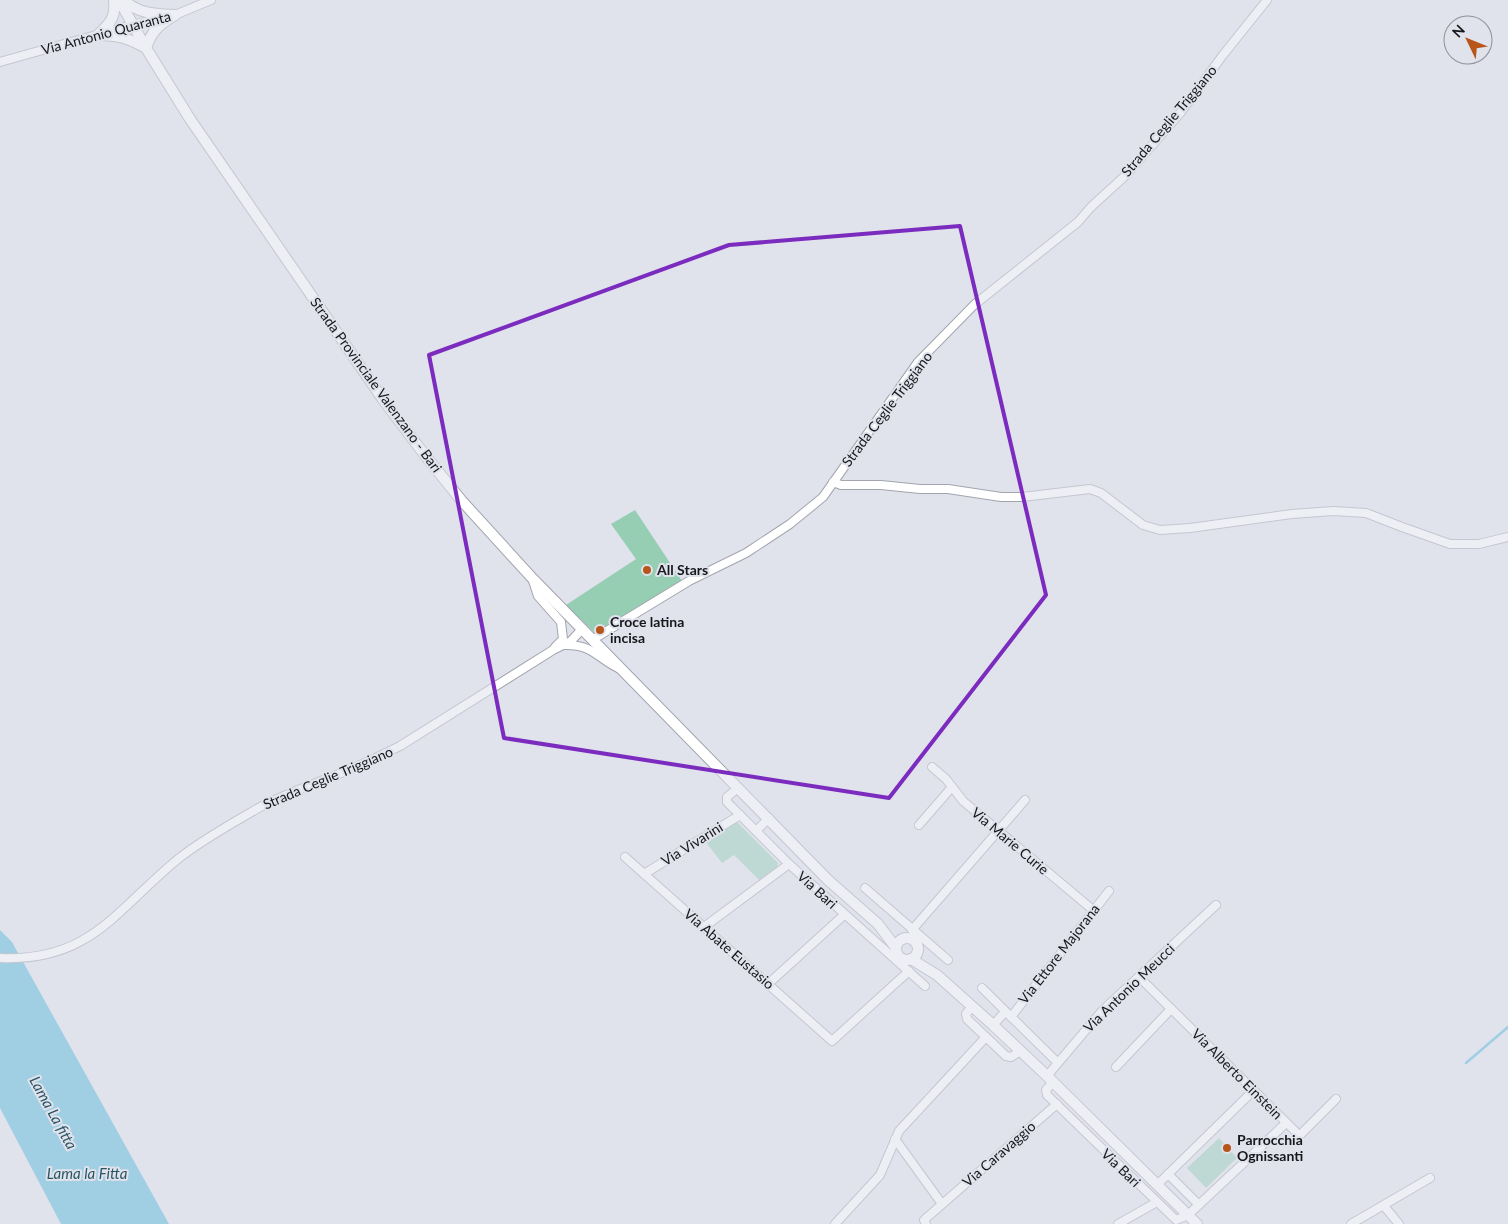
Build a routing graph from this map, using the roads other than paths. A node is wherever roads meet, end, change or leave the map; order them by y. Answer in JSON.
{"nodes":[{"id":1,"x":114,"y":0,"type":"edge"},
{"id":2,"x":119,"y":0,"type":"edge"},
{"id":3,"x":124,"y":0,"type":"edge"},
{"id":4,"x":211,"y":0,"type":"edge"},
{"id":5,"x":1267,"y":0,"type":"edge"},
{"id":6,"x":175,"y":15,"type":"junction"},
{"id":7,"x":132,"y":25,"type":"junction"},
{"id":8,"x":98,"y":35,"type":"junction"},
{"id":9,"x":146,"y":48,"type":"junction"},
{"id":10,"x":0,"y":62,"type":"edge"},
{"id":11,"x":833,"y":482,"type":"junction"},
{"id":12,"x":1508,"y":537,"type":"edge"},
{"id":13,"x":533,"y":579,"type":"junction"},
{"id":14,"x":582,"y":630,"type":"junction"},
{"id":15,"x":592,"y":640,"type":"junction"},
{"id":16,"x":563,"y":642,"type":"junction"},
{"id":17,"x":624,"y":671,"type":"junction"},
{"id":18,"x":682,"y":731,"type":"joint"},
{"id":19,"x":932,"y":767,"type":"dead end"},
{"id":20,"x":952,"y":787,"type":"junction"},
{"id":21,"x":738,"y":788,"type":"junction"},
{"id":22,"x":1025,"y":800,"type":"dead end"},
{"id":23,"x":740,"y":815,"type":"junction"},
{"id":24,"x":769,"y":818,"type":"junction"},
{"id":25,"x":919,"y":825,"type":"dead end"},
{"id":26,"x":756,"y":831,"type":"junction"},
{"id":27,"x":998,"y":831,"type":"junction"},
{"id":28,"x":625,"y":857,"type":"dead end"},
{"id":29,"x":789,"y":864,"type":"junction"},
{"id":30,"x":644,"y":874,"type":"junction"},
{"id":31,"x":865,"y":888,"type":"dead end"},
{"id":32,"x":1108,"y":891,"type":"dead end"},
{"id":33,"x":1216,"y":905,"type":"dead end"},
{"id":34,"x":1093,"y":910,"type":"junction"},
{"id":35,"x":844,"y":915,"type":"junction"},
{"id":36,"x":878,"y":924,"type":"junction"},
{"id":37,"x":704,"y":927,"type":"junction"},
{"id":38,"x":912,"y":930,"type":"junction"},
{"id":39,"x":914,"y":941,"type":"junction"},
{"id":40,"x":901,"y":956,"type":"junction"},
{"id":41,"x":0,"y":958,"type":"edge"},
{"id":42,"x":948,"y":960,"type":"dead end"},
{"id":43,"x":909,"y":971,"type":"junction"},
{"id":44,"x":937,"y":975,"type":"junction"},
{"id":45,"x":1139,"y":977,"type":"junction"},
{"id":46,"x":768,"y":984,"type":"junction"},
{"id":47,"x":926,"y":986,"type":"dead end"},
{"id":48,"x":982,"y":988,"type":"dead end"},
{"id":49,"x":972,"y":1006,"type":"junction"},
{"id":50,"x":1172,"y":1009,"type":"junction"},
{"id":51,"x":1008,"y":1014,"type":"junction"},
{"id":52,"x":993,"y":1025,"type":"junction"},
{"id":53,"x":1027,"y":1033,"type":"junction"},
{"id":54,"x":986,"y":1037,"type":"junction"},
{"id":55,"x":1017,"y":1049,"type":"junction"},
{"id":56,"x":1057,"y":1062,"type":"junction"},
{"id":57,"x":1116,"y":1067,"type":"dead end"},
{"id":58,"x":1050,"y":1079,"type":"junction"},
{"id":59,"x":1253,"y":1091,"type":"junction"},
{"id":60,"x":1336,"y":1099,"type":"dead end"},
{"id":61,"x":1057,"y":1104,"type":"junction"},
{"id":62,"x":1286,"y":1123,"type":"junction"},
{"id":63,"x":895,"y":1139,"type":"junction"},
{"id":64,"x":1168,"y":1174,"type":"junction"},
{"id":65,"x":1430,"y":1178,"type":"dead end"},
{"id":66,"x":1158,"y":1184,"type":"junction"},
{"id":67,"x":1157,"y":1202,"type":"junction"},
{"id":68,"x":942,"y":1204,"type":"junction"},
{"id":69,"x":1199,"y":1205,"type":"junction"},
{"id":70,"x":1384,"y":1206,"type":"junction"},
{"id":71,"x":1188,"y":1215,"type":"junction"},
{"id":72,"x":925,"y":1222,"type":"edge"},
{"id":73,"x":835,"y":1224,"type":"edge"},
{"id":74,"x":1118,"y":1224,"type":"edge"},
{"id":75,"x":1197,"y":1224,"type":"edge"},
{"id":76,"x":1351,"y":1224,"type":"edge"},
{"id":77,"x":1399,"y":1224,"type":"edge"}],
"edges":[{"from":1,"to":8,"type":"main road"},
{"from":2,"to":7,"type":"main road","name":"Strada Provinciale Valenzano - Bari"},
{"from":3,"to":6,"type":"main road"},
{"from":4,"to":6,"type":"street","name":"Via Antonio Quaranta"},
{"from":5,"to":11,"type":"street","name":"Strada Ceglie Triggiano"},
{"from":6,"to":7,"type":"street","name":"Via Antonio Quaranta"},
{"from":6,"to":9,"type":"main road"},
{"from":7,"to":8,"type":"street","name":"Via Antonio Quaranta"},
{"from":7,"to":9,"type":"main road","name":"Strada Provinciale Valenzano - Bari"},
{"from":8,"to":9,"type":"main road"},
{"from":8,"to":10,"type":"street","name":"Via Antonio Quaranta"},
{"from":9,"to":13,"type":"main road","name":"Strada Provinciale Valenzano - Bari"},
{"from":11,"to":12,"type":"street"},
{"from":11,"to":15,"type":"street","name":"Strada Ceglie Triggiano"},
{"from":13,"to":14,"type":"main road","name":"Strada Provinciale Valenzano - Bari"},
{"from":13,"to":16,"type":"street"},
{"from":14,"to":15,"type":"main road","name":"Strada Provinciale Valenzano - Bari"},
{"from":14,"to":16,"type":"street","name":"Strada Ceglie Triggiano"},
{"from":15,"to":17,"type":"main road","name":"Strada Provinciale Valenzano - Bari"},
{"from":16,"to":17,"type":"street"},
{"from":16,"to":41,"type":"street","name":"Strada Ceglie Triggiano"},
{"from":17,"to":18,"type":"main road","name":"Strada Provinciale Valenzano - Bari"},
{"from":18,"to":21,"type":"main road","name":"Via Bari"},
{"from":19,"to":20,"type":"street","name":"Via Marie Curie"},
{"from":20,"to":25,"type":"street"},
{"from":20,"to":27,"type":"street","name":"Via Marie Curie"},
{"from":21,"to":23,"type":"street","name":"Via Bari"},
{"from":21,"to":24,"type":"main road","name":"Via Bari"},
{"from":22,"to":27,"type":"street"},
{"from":23,"to":26,"type":"street","name":"Via Bari"},
{"from":23,"to":30,"type":"street","name":"Via Vivarini"},
{"from":24,"to":26,"type":"street"},
{"from":24,"to":36,"type":"main road","name":"Via Bari"},
{"from":26,"to":29,"type":"street","name":"Via Bari"},
{"from":27,"to":34,"type":"street","name":"Via Marie Curie"},
{"from":27,"to":38,"type":"street"},
{"from":28,"to":30,"type":"street","name":"Via Abate Eustasio"},
{"from":29,"to":35,"type":"street","name":"Via Bari"},
{"from":29,"to":37,"type":"street"},
{"from":30,"to":37,"type":"street","name":"Via Abate Eustasio"},
{"from":31,"to":38,"type":"street","name":"Via Bari"},
{"from":32,"to":34,"type":"street","name":"Via Ettore Majorana"},
{"from":33,"to":45,"type":"street","name":"Via Antonio Meucci"},
{"from":34,"to":51,"type":"street","name":"Via Ettore Majorana"},
{"from":35,"to":40,"type":"street","name":"Via Bari"},
{"from":35,"to":46,"type":"street"},
{"from":36,"to":39,"type":"main road","name":"Via Bari"},
{"from":36,"to":40,"type":"main road","name":"Via Bari"},
{"from":37,"to":46,"type":"street","name":"Via Abate Eustasio"},
{"from":38,"to":39,"type":"street","name":"Via Bari"},
{"from":39,"to":40,"type":"main road"},
{"from":39,"to":40,"type":"main road"},
{"from":39,"to":42,"type":"street","name":"Via Bari"},
{"from":39,"to":44,"type":"main road","name":"Via Bari"},
{"from":40,"to":43,"type":"street","name":"Via Bari"},
{"from":40,"to":44,"type":"main road","name":"Via Bari"},
{"from":43,"to":46,"type":"street","name":"Via Abate Eustasio"},
{"from":43,"to":47,"type":"street","name":"Via Bari"},
{"from":44,"to":49,"type":"main road","name":"Via Bari"},
{"from":45,"to":50,"type":"street","name":"Via Alberto Einstein"},
{"from":45,"to":56,"type":"street","name":"Via Antonio Meucci"},
{"from":48,"to":51,"type":"street"},
{"from":49,"to":52,"type":"main road","name":"Via Bari"},
{"from":49,"to":54,"type":"street"},
{"from":50,"to":57,"type":"street"},
{"from":50,"to":59,"type":"street","name":"Via Alberto Einstein"},
{"from":51,"to":52,"type":"street","name":"Via Ettore Majorana"},
{"from":51,"to":53,"type":"street"},
{"from":52,"to":55,"type":"main road","name":"Via Bari"},
{"from":53,"to":55,"type":"street"},
{"from":53,"to":56,"type":"street"},
{"from":54,"to":55,"type":"street"},
{"from":54,"to":63,"type":"street"},
{"from":55,"to":58,"type":"main road","name":"Via Bari"},
{"from":56,"to":58,"type":"street","name":"Via Antonio Meucci"},
{"from":58,"to":61,"type":"street","name":"Via Bari"},
{"from":58,"to":66,"type":"main road","name":"Via Bari"},
{"from":59,"to":62,"type":"street","name":"Via Alberto Einstein"},
{"from":59,"to":64,"type":"street"},
{"from":60,"to":62,"type":"street","name":"Via Alberto Einstein"},
{"from":61,"to":67,"type":"street","name":"Via Bari"},
{"from":61,"to":68,"type":"street","name":"Via Caravaggio"},
{"from":62,"to":69,"type":"street"},
{"from":63,"to":68,"type":"street"},
{"from":63,"to":73,"type":"street"},
{"from":64,"to":66,"type":"street"},
{"from":64,"to":69,"type":"street"},
{"from":65,"to":70,"type":"street"},
{"from":66,"to":71,"type":"main road","name":"Via Bari"},
{"from":67,"to":71,"type":"street","name":"Via Bari"},
{"from":67,"to":74,"type":"street"},
{"from":68,"to":72,"type":"street","name":"Via Caravaggio"},
{"from":69,"to":71,"type":"street"},
{"from":70,"to":76,"type":"street"},
{"from":70,"to":77,"type":"street"},
{"from":71,"to":75,"type":"main road","name":"Via Bari"}]}
